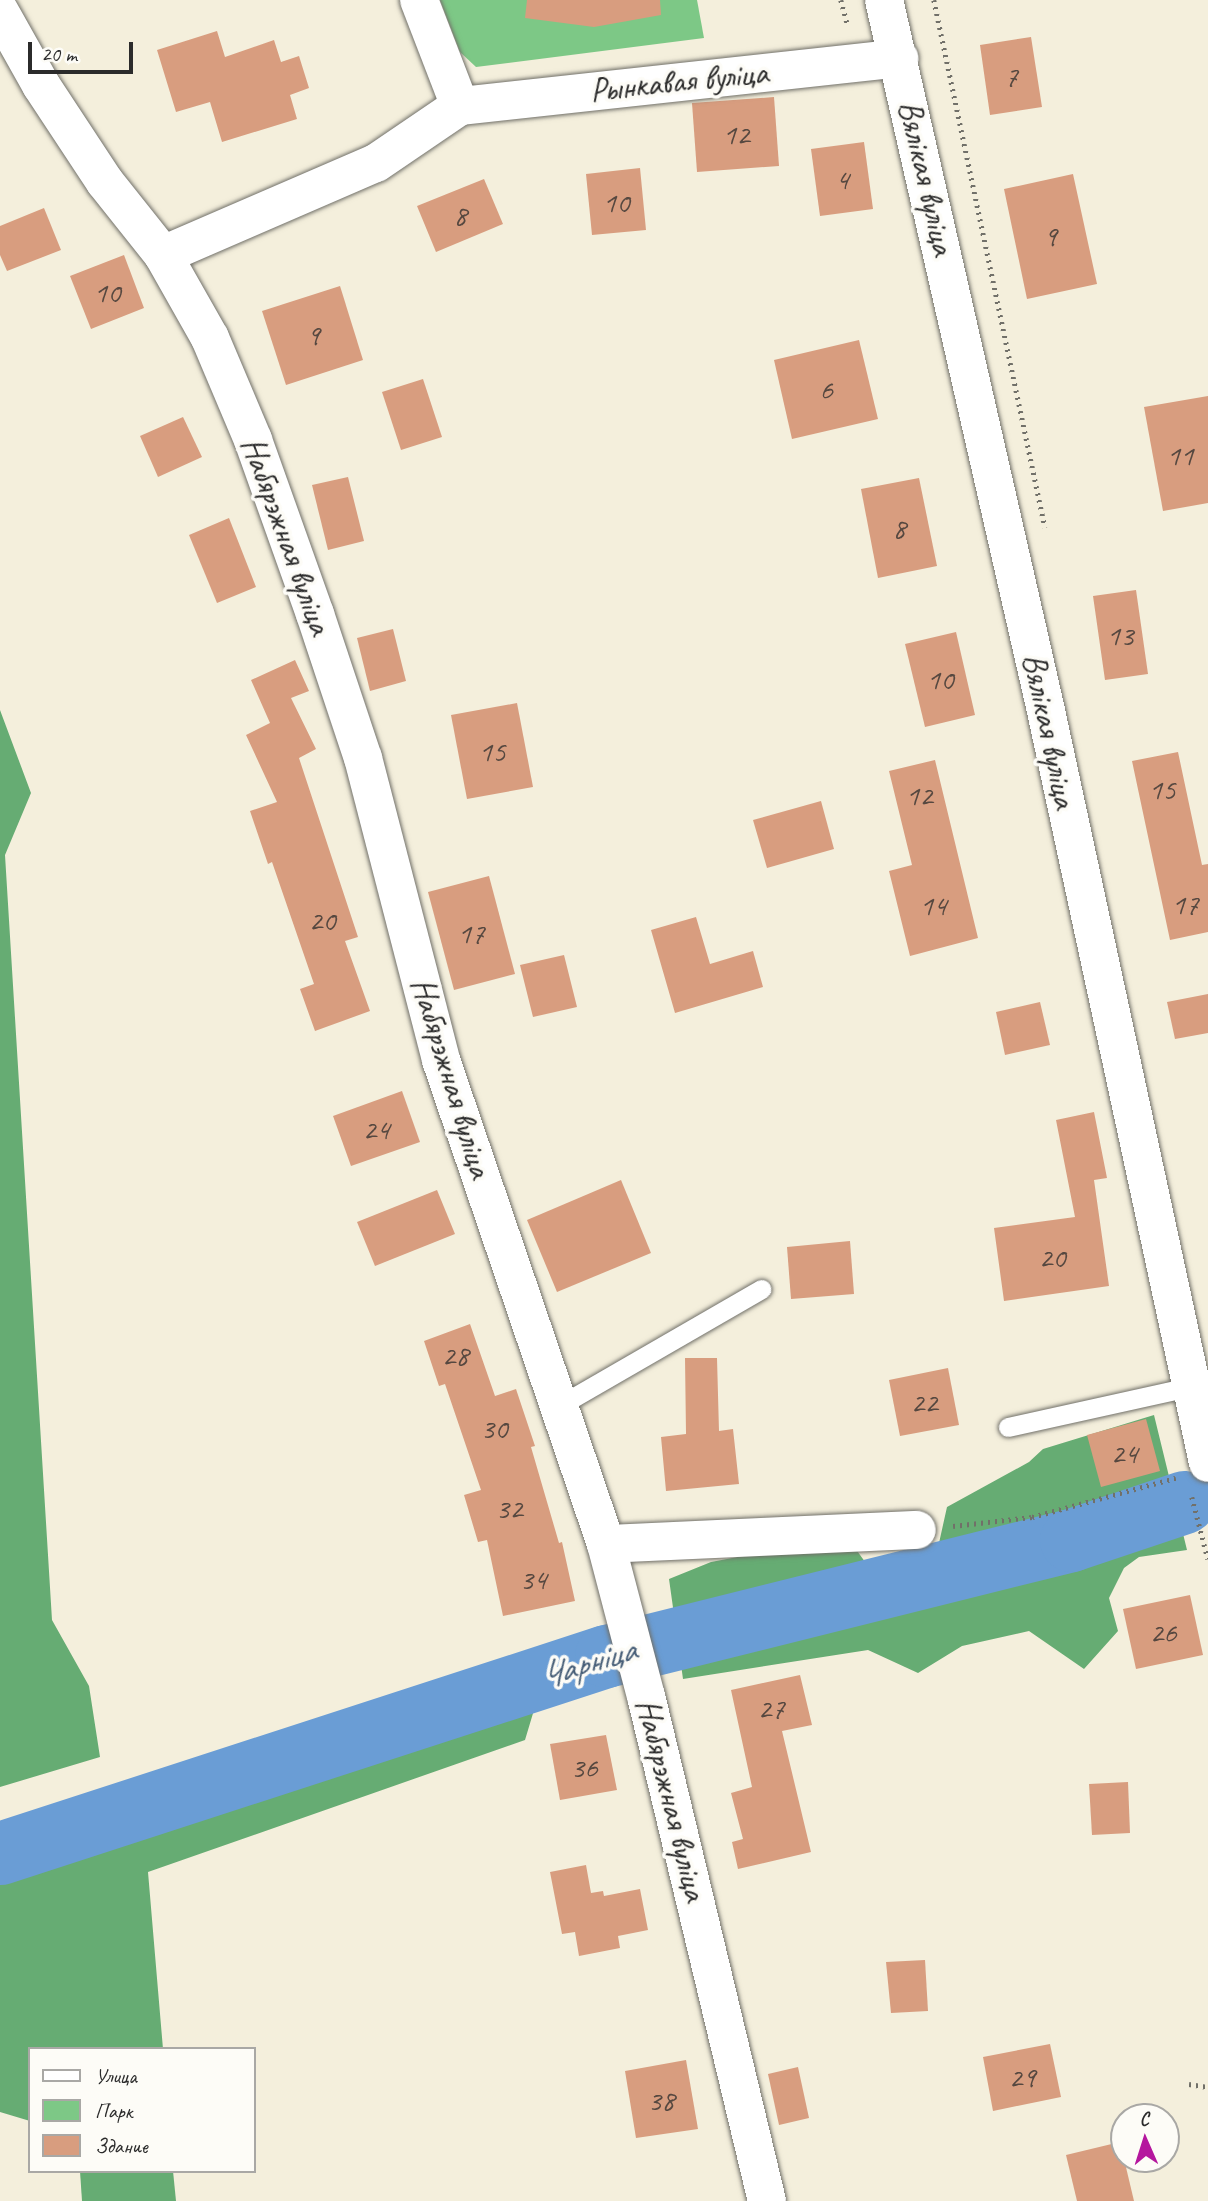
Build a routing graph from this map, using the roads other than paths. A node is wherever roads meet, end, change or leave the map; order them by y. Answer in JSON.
{"nodes":[{"id":1,"x":419,"y":0,"type":"edge"},
{"id":2,"x":884,"y":0,"type":"edge"},
{"id":3,"x":0,"y":12,"type":"edge"},
{"id":4,"x":898,"y":58,"type":"junction"},
{"id":5,"x":460,"y":106,"type":"junction"},
{"id":6,"x":163,"y":256,"type":"junction"},
{"id":7,"x":761,"y":1289,"type":"dead end"},
{"id":8,"x":1189,"y":1387,"type":"junction"},
{"id":9,"x":557,"y":1408,"type":"junction"},
{"id":10,"x":1203,"y":1423,"type":"edge"},
{"id":11,"x":1008,"y":1427,"type":"dead end"},
{"id":12,"x":1197,"y":1469,"type":"edge"},
{"id":13,"x":917,"y":1530,"type":"road end"},
{"id":14,"x":606,"y":1544,"type":"junction"},
{"id":15,"x":767,"y":2201,"type":"edge"}],
"edges":[{"from":1,"to":5,"type":"street"},
{"from":2,"to":4,"type":"street","name":"Вялікая вуліца"},
{"from":3,"to":6,"type":"street","name":"Набярэжная вуліца"},
{"from":4,"to":5,"type":"street","name":"Рынкавая вуліца"},
{"from":4,"to":8,"type":"street","name":"Вялікая вуліца"},
{"from":5,"to":6,"type":"street","name":"Рынкавая вуліца"},
{"from":6,"to":9,"type":"street","name":"Набярэжная вуліца"},
{"from":7,"to":9,"type":"lane"},
{"from":8,"to":10,"type":"street","name":"Вялікая вуліца"},
{"from":8,"to":11,"type":"lane"},
{"from":9,"to":14,"type":"street","name":"Набярэжная вуліца"},
{"from":10,"to":12,"type":"street","name":"Вялікая вуліца"},
{"from":13,"to":14,"type":"street"},
{"from":14,"to":15,"type":"street","name":"Набярэжная вуліца"}]}
